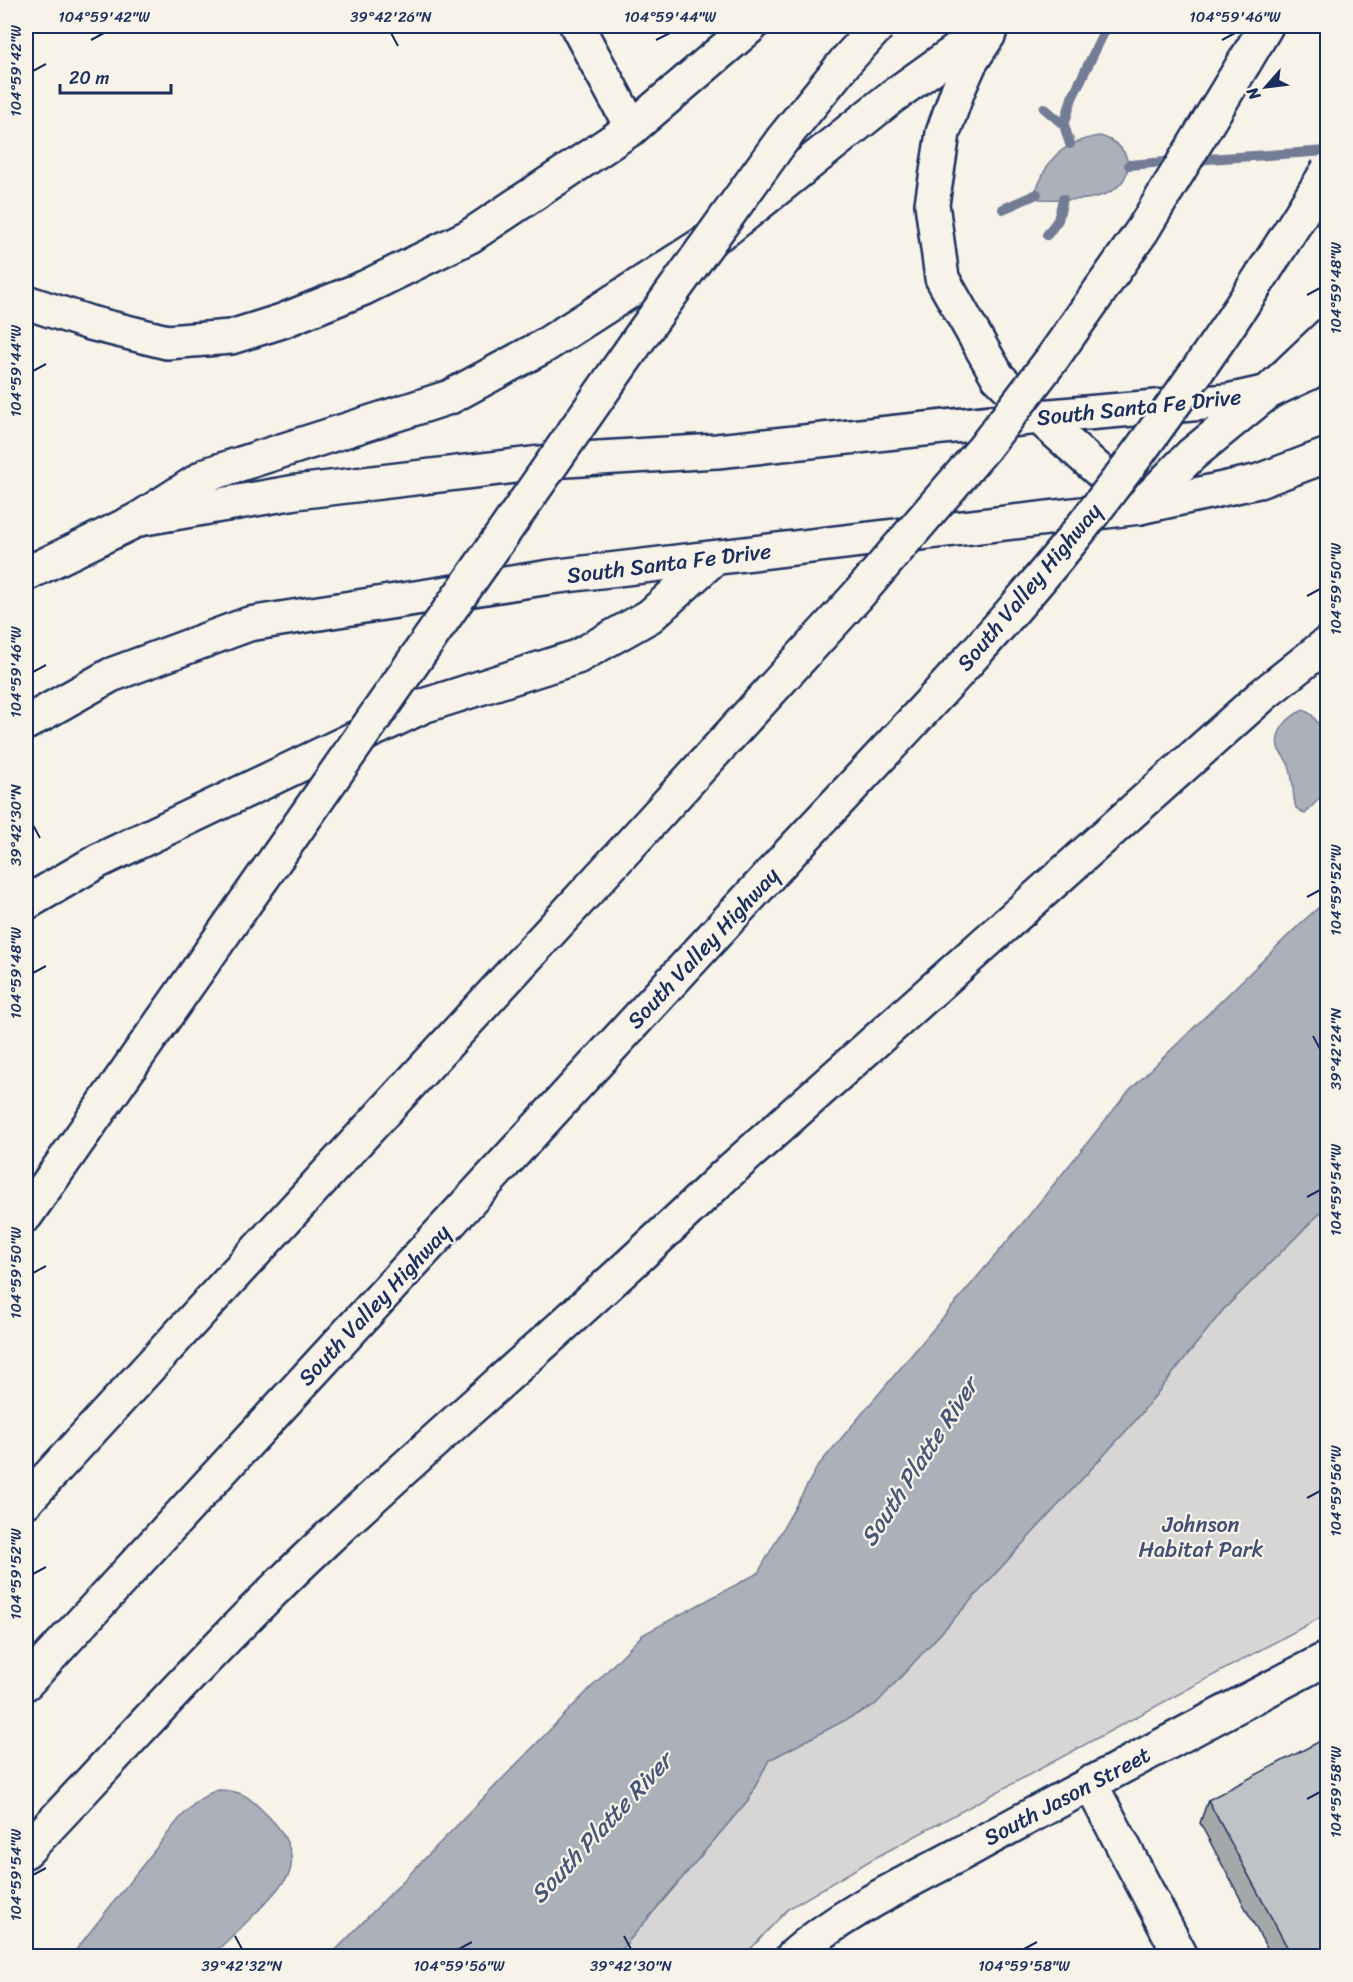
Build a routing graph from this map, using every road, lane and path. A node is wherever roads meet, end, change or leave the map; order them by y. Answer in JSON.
{"nodes":[{"id":1,"x":577,"y":26,"type":"edge"},
{"id":2,"x":751,"y":26,"type":"edge"},
{"id":3,"x":878,"y":26,"type":"edge"},
{"id":4,"x":993,"y":26,"type":"edge"},
{"id":5,"x":1266,"y":26,"type":"edge"},
{"id":6,"x":632,"y":128,"type":"junction"},
{"id":7,"x":1328,"y":170,"type":"edge"},
{"id":8,"x":26,"y":302,"type":"edge"},
{"id":9,"x":1328,"y":335,"type":"edge"},
{"id":10,"x":1328,"y":364,"type":"edge"},
{"id":11,"x":1268,"y":392,"type":"junction"},
{"id":12,"x":1039,"y":417,"type":"junction"},
{"id":13,"x":1328,"y":455,"type":"edge"},
{"id":14,"x":1140,"y":507,"type":"junction"},
{"id":15,"x":139,"y":519,"type":"junction"},
{"id":16,"x":714,"y":558,"type":"junction"},
{"id":17,"x":26,"y":574,"type":"edge"},
{"id":18,"x":1328,"y":643,"type":"edge"},
{"id":19,"x":26,"y":723,"type":"edge"},
{"id":20,"x":26,"y":903,"type":"edge"},
{"id":21,"x":26,"y":1215,"type":"edge"},
{"id":22,"x":26,"y":1501,"type":"edge"},
{"id":23,"x":1327,"y":1658,"type":"edge"},
{"id":24,"x":26,"y":1683,"type":"edge"},
{"id":25,"x":1090,"y":1783,"type":"junction"},
{"id":26,"x":26,"y":1851,"type":"edge"},
{"id":27,"x":801,"y":1949,"type":"edge"},
{"id":28,"x":1181,"y":1956,"type":"edge"}],
"edges":[{"from":1,"to":6,"type":"main road"},
{"from":2,"to":6,"type":"main road"},
{"from":3,"to":21,"type":"main road","bridge":true},
{"from":4,"to":12,"type":"main road"},
{"from":4,"to":15,"type":"main road"},
{"from":5,"to":22,"type":"main road","bridge":true},
{"from":6,"to":8,"type":"main road"},
{"from":7,"to":24,"type":"main road","name":"South Valley Highway","bridge":true},
{"from":9,"to":11,"type":"main road"},
{"from":10,"to":11,"type":"main road","name":"South Santa Fe Drive"},
{"from":11,"to":12,"type":"main road","name":"South Santa Fe Drive"},
{"from":11,"to":14,"type":"main road"},
{"from":12,"to":14,"type":"main road"},
{"from":12,"to":15,"type":"main road","name":"South Santa Fe Drive"},
{"from":13,"to":14,"type":"main road","name":"South Santa Fe Drive"},
{"from":14,"to":16,"type":"main road","name":"South Santa Fe Drive"},
{"from":15,"to":17,"type":"main road","name":"South Santa Fe Drive"},
{"from":16,"to":19,"type":"main road","name":"South Santa Fe Drive"},
{"from":16,"to":20,"type":"main road"},
{"from":18,"to":26,"type":"main road"},
{"from":23,"to":25,"type":"main road","name":"South Jason Street"},
{"from":25,"to":27,"type":"main road","name":"South Jason Street"},
{"from":25,"to":28,"type":"main road"}]}
